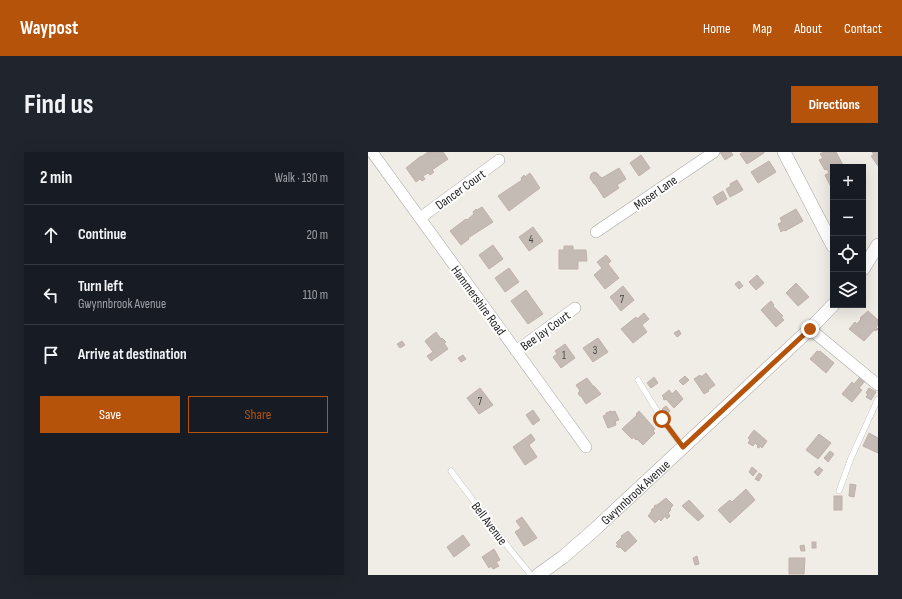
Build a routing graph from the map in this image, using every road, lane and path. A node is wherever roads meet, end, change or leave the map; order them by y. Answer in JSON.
{"nodes":[{"id":1,"x":372,"y":152,"type":"edge"},
{"id":2,"x":714,"y":152,"type":"edge"},
{"id":3,"x":784,"y":152,"type":"edge"},
{"id":4,"x":499,"y":160,"type":"dead end"},
{"id":5,"x":420,"y":218,"type":"junction"},
{"id":6,"x":596,"y":232,"type":"dead end"},
{"id":7,"x":830,"y":240,"type":"edge"},
{"id":8,"x":878,"y":244,"type":"edge"},
{"id":9,"x":866,"y":264,"type":"edge"},
{"id":10,"x":575,"y":308,"type":"dead end"},
{"id":11,"x":830,"y":308,"type":"edge"},
{"id":12,"x":810,"y":329,"type":"junction"},
{"id":13,"x":516,"y":351,"type":"junction"},
{"id":14,"x":638,"y":380,"type":"dead end"},
{"id":15,"x":878,"y":385,"type":"edge"},
{"id":16,"x":878,"y":399,"type":"edge"},
{"id":17,"x":586,"y":447,"type":"dead end"},
{"id":18,"x":683,"y":447,"type":"junction"},
{"id":19,"x":451,"y":470,"type":"dead end"},
{"id":20,"x":839,"y":490,"type":"dead end"},
{"id":21,"x":531,"y":575,"type":"edge"},
{"id":22,"x":538,"y":575,"type":"edge"}],
"edges":[{"from":1,"to":5,"type":"street","name":"Hammershire Road"},
{"from":2,"to":6,"type":"street","name":"Moser Lane"},
{"from":3,"to":7,"type":"street"},
{"from":4,"to":5,"type":"street","name":"Dancer Court"},
{"from":5,"to":13,"type":"street","name":"Hammershire Road"},
{"from":8,"to":9,"type":"street"},
{"from":10,"to":13,"type":"street","name":"Bee Jay Court"},
{"from":11,"to":12,"type":"street","name":"Gwynnbrook Avenue"},
{"from":12,"to":15,"type":"street"},
{"from":12,"to":18,"type":"street","name":"Gwynnbrook Avenue"},
{"from":13,"to":17,"type":"street","name":"Hammershire Road"},
{"from":14,"to":18,"type":"lane"},
{"from":16,"to":20,"type":"lane"},
{"from":18,"to":22,"type":"street","name":"Gwynnbrook Avenue"},
{"from":19,"to":21,"type":"lane","name":"Bell Avenue"}]}
